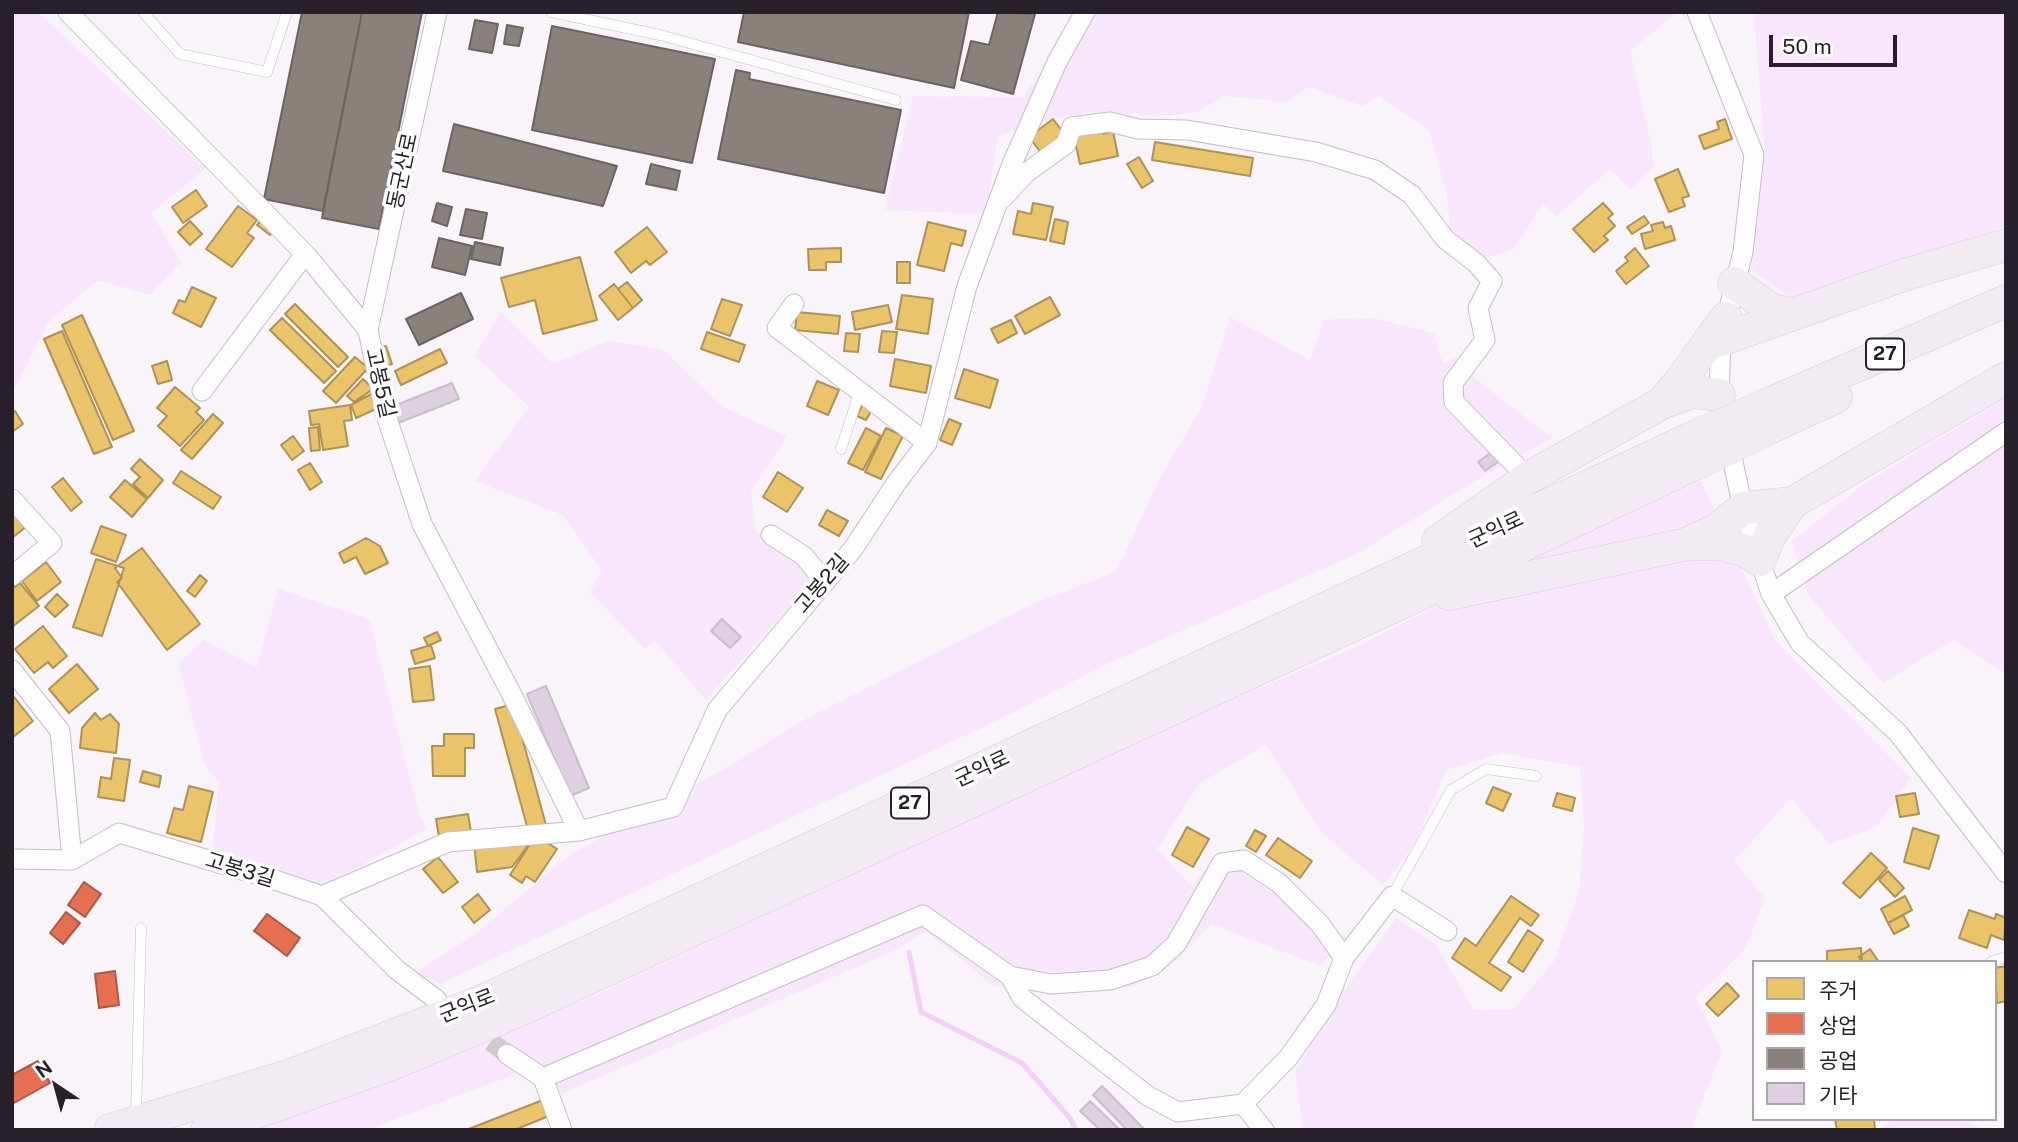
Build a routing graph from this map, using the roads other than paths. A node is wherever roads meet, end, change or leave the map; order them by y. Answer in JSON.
{"nodes":[{"id":1,"x":68,"y":12,"type":"edge"},
{"id":2,"x":143,"y":12,"type":"edge"},
{"id":3,"x":287,"y":12,"type":"edge"},
{"id":4,"x":437,"y":12,"type":"edge"},
{"id":5,"x":551,"y":12,"type":"edge"},
{"id":6,"x":1085,"y":12,"type":"edge"},
{"id":7,"x":1697,"y":12,"type":"edge"},
{"id":8,"x":896,"y":100,"type":"dead end"},
{"id":9,"x":997,"y":204,"type":"junction"},
{"id":10,"x":2006,"y":245,"type":"edge"},
{"id":11,"x":305,"y":254,"type":"junction"},
{"id":12,"x":1734,"y":283,"type":"junction"},
{"id":13,"x":2006,"y":301,"type":"edge"},
{"id":14,"x":794,"y":304,"type":"dead end"},
{"id":15,"x":1791,"y":314,"type":"junction"},
{"id":16,"x":2006,"y":318,"type":"edge"},
{"id":17,"x":1723,"y":329,"type":"junction"},
{"id":18,"x":368,"y":330,"type":"junction"},
{"id":19,"x":2006,"y":378,"type":"edge"},
{"id":20,"x":202,"y":391,"type":"dead end"},
{"id":21,"x":860,"y":391,"type":"junction"},
{"id":22,"x":1719,"y":395,"type":"junction"},
{"id":23,"x":1662,"y":403,"type":"junction"},
{"id":24,"x":1766,"y":418,"type":"junction"},
{"id":25,"x":2006,"y":432,"type":"edge"},
{"id":26,"x":927,"y":443,"type":"junction"},
{"id":27,"x":841,"y":449,"type":"dead end"},
{"id":28,"x":1695,"y":450,"type":"junction"},
{"id":29,"x":1528,"y":478,"type":"junction"},
{"id":30,"x":12,"y":499,"type":"edge"},
{"id":31,"x":1792,"y":503,"type":"junction"},
{"id":32,"x":1743,"y":508,"type":"junction"},
{"id":33,"x":771,"y":535,"type":"dead end"},
{"id":34,"x":1688,"y":544,"type":"junction"},
{"id":35,"x":1760,"y":560,"type":"junction"},
{"id":36,"x":12,"y":576,"type":"edge"},
{"id":37,"x":824,"y":581,"type":"junction"},
{"id":38,"x":1364,"y":592,"type":"junction"},
{"id":39,"x":1772,"y":594,"type":"junction"},
{"id":40,"x":1397,"y":605,"type":"junction"},
{"id":41,"x":12,"y":670,"type":"edge"},
{"id":42,"x":1536,"y":776,"type":"dead end"},
{"id":43,"x":579,"y":831,"type":"junction"},
{"id":44,"x":12,"y":859,"type":"edge"},
{"id":45,"x":72,"y":860,"type":"junction"},
{"id":46,"x":2006,"y":873,"type":"edge"},
{"id":47,"x":321,"y":896,"type":"junction"},
{"id":48,"x":1392,"y":896,"type":"junction"},
{"id":49,"x":141,"y":928,"type":"dead end"},
{"id":50,"x":1447,"y":931,"type":"dead end"},
{"id":51,"x":1344,"y":958,"type":"junction"},
{"id":52,"x":1010,"y":976,"type":"junction"},
{"id":53,"x":437,"y":1000,"type":"dead end"},
{"id":54,"x":507,"y":1054,"type":"tunnel mouth"},
{"id":55,"x":544,"y":1078,"type":"junction"},
{"id":56,"x":1243,"y":1104,"type":"junction"},
{"id":57,"x":123,"y":1126,"type":"edge"},
{"id":58,"x":206,"y":1130,"type":"edge"},
{"id":59,"x":562,"y":1130,"type":"edge"},
{"id":60,"x":1264,"y":1130,"type":"edge"}],
"edges":[{"from":1,"to":11,"type":"street","name":"고봉5길"},
{"from":2,"to":3,"type":"lane"},
{"from":4,"to":18,"type":"street","name":"동군산로"},
{"from":5,"to":8,"type":"lane"},
{"from":6,"to":9,"type":"street","name":"고봉2길"},
{"from":7,"to":12,"type":"street"},
{"from":9,"to":26,"type":"street","name":"고봉2길"},
{"from":9,"to":29,"type":"street"},
{"from":10,"to":15,"type":"highway"},
{"from":11,"to":18,"type":"street","name":"고봉5길"},
{"from":11,"to":20,"type":"street"},
{"from":12,"to":15,"type":"highway"},
{"from":12,"to":17,"type":"street"},
{"from":13,"to":24,"type":"highway","name":"군익로","number":"27"},
{"from":14,"to":21,"type":"street"},
{"from":15,"to":17,"type":"highway"},
{"from":16,"to":24,"type":"highway","name":"군익로","number":"27"},
{"from":17,"to":22,"type":"street"},
{"from":17,"to":23,"type":"highway"},
{"from":18,"to":43,"type":"street","name":"고봉5길"},
{"from":19,"to":31,"type":"highway"},
{"from":21,"to":26,"type":"street"},
{"from":21,"to":27,"type":"lane"},
{"from":22,"to":23,"type":"highway"},
{"from":22,"to":32,"type":"street"},
{"from":23,"to":29,"type":"highway"},
{"from":24,"to":28,"type":"highway","name":"군익로","number":"27","bridge":true},
{"from":25,"to":39,"type":"street"},
{"from":26,"to":37,"type":"street","name":"고봉2길"},
{"from":28,"to":38,"type":"highway","name":"군익로","number":"27"},
{"from":28,"to":40,"type":"highway","name":"군익로","number":"27"},
{"from":29,"to":38,"type":"highway"},
{"from":30,"to":36,"type":"street"},
{"from":31,"to":32,"type":"highway"},
{"from":31,"to":35,"type":"highway"},
{"from":32,"to":34,"type":"highway"},
{"from":32,"to":35,"type":"street"},
{"from":33,"to":37,"type":"street"},
{"from":34,"to":35,"type":"highway"},
{"from":34,"to":40,"type":"highway"},
{"from":35,"to":39,"type":"street"},
{"from":37,"to":43,"type":"street","name":"고봉2길"},
{"from":38,"to":57,"type":"highway","name":"군익로","number":"27"},
{"from":39,"to":46,"type":"street"},
{"from":40,"to":58,"type":"highway","name":"군익로","number":"27"},
{"from":41,"to":45,"type":"street"},
{"from":42,"to":48,"type":"lane"},
{"from":43,"to":47,"type":"street","name":"고봉2길"},
{"from":44,"to":45,"type":"street"},
{"from":45,"to":47,"type":"street","name":"고봉3길"},
{"from":47,"to":53,"type":"street","name":"고봉3길"},
{"from":48,"to":50,"type":"street"},
{"from":48,"to":51,"type":"street"},
{"from":49,"to":57,"type":"lane"},
{"from":51,"to":52,"type":"street"},
{"from":51,"to":56,"type":"street"},
{"from":52,"to":55,"type":"street"},
{"from":52,"to":56,"type":"street"},
{"from":54,"to":55,"type":"street"},
{"from":55,"to":59,"type":"street"},
{"from":56,"to":60,"type":"street"}]}
